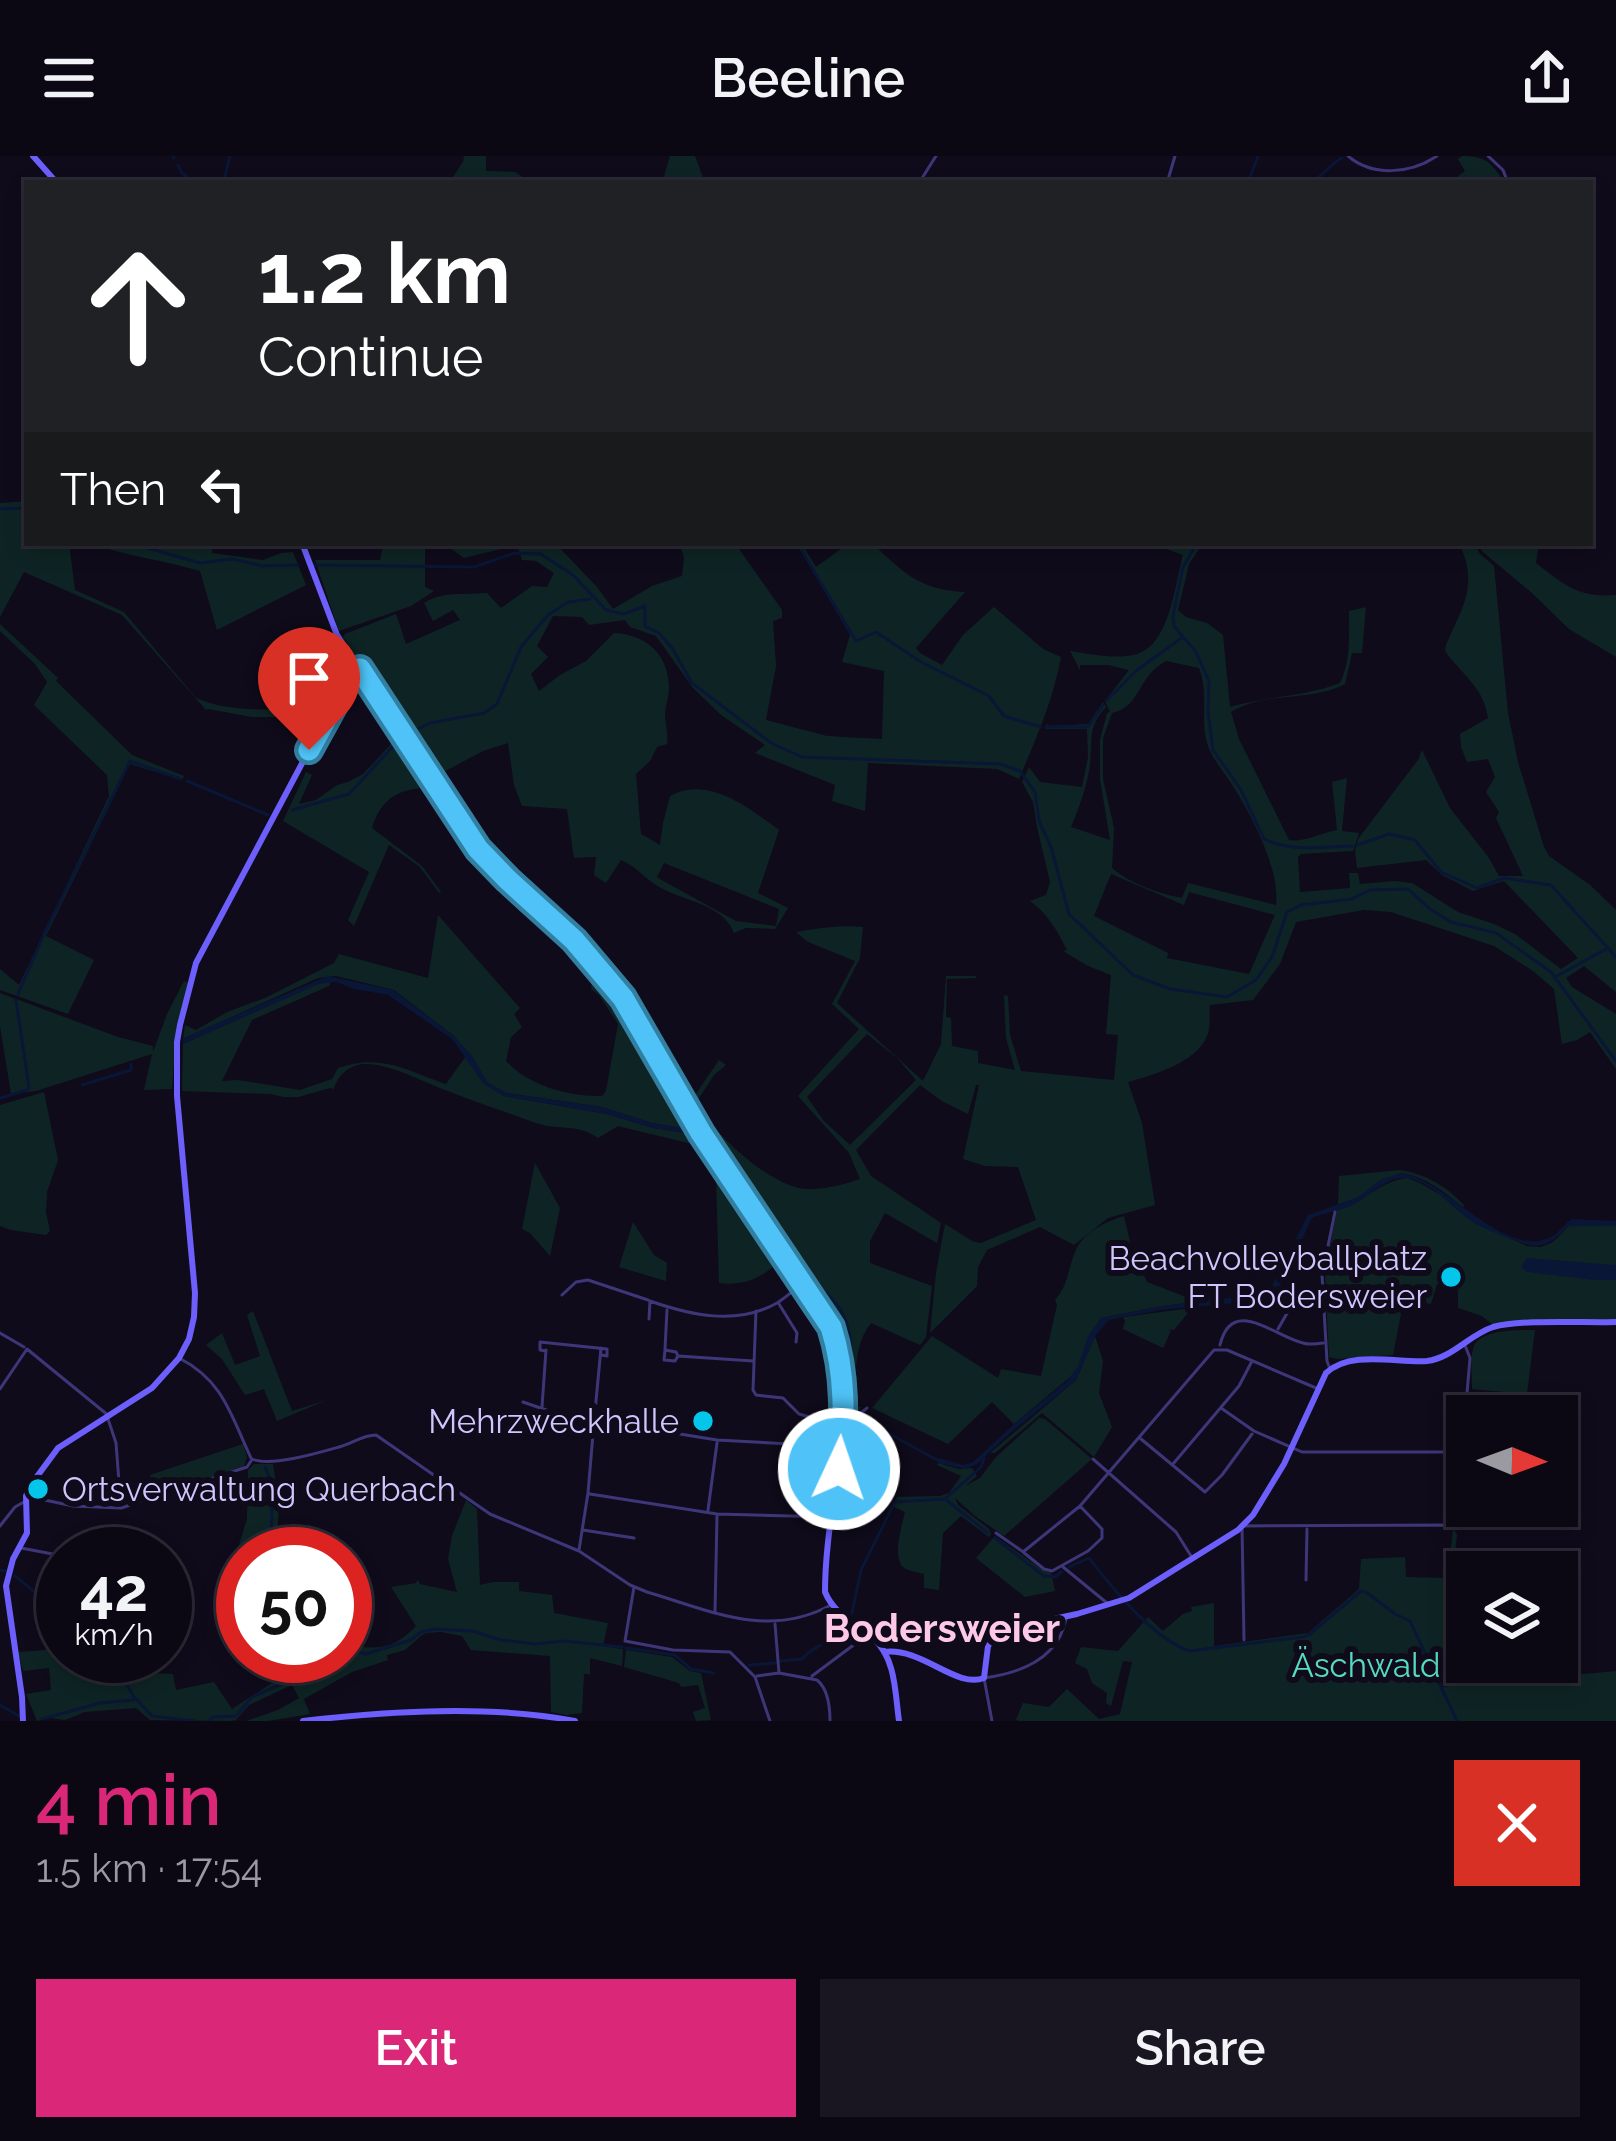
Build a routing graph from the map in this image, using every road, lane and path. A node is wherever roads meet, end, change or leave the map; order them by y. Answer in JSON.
{"nodes":[{"id":1,"x":33,"y":156,"type":"edge"},
{"id":2,"x":1348,"y":156,"type":"edge"},
{"id":3,"x":1437,"y":156,"type":"edge"},
{"id":4,"x":1488,"y":156,"type":"edge"},
{"id":5,"x":54,"y":180,"type":"edge"},
{"id":6,"x":1507,"y":180,"type":"edge"},
{"id":7,"x":303,"y":546,"type":"edge"},
{"id":8,"x":360,"y":669,"type":"junction"},
{"id":9,"x":1335,"y":1212,"type":"dead end"},
{"id":10,"x":803,"y":1286,"type":"junction"},
{"id":11,"x":1298,"y":1294,"type":"dead end"},
{"id":12,"x":562,"y":1295,"type":"dead end"},
{"id":13,"x":650,"y":1301,"type":"junction"},
{"id":14,"x":778,"y":1303,"type":"junction"},
{"id":15,"x":667,"y":1307,"type":"junction"},
{"id":16,"x":756,"y":1311,"type":"junction"},
{"id":17,"x":649,"y":1319,"type":"dead end"},
{"id":18,"x":1616,"y":1322,"type":"edge"},
{"id":19,"x":1277,"y":1331,"type":"junction"},
{"id":20,"x":0,"y":1333,"type":"edge"},
{"id":21,"x":796,"y":1342,"type":"dead end"},
{"id":22,"x":1325,"y":1343,"type":"junction"},
{"id":23,"x":1464,"y":1343,"type":"junction"},
{"id":24,"x":1220,"y":1348,"type":"junction"},
{"id":25,"x":27,"y":1349,"type":"junction"},
{"id":26,"x":665,"y":1350,"type":"junction"},
{"id":27,"x":678,"y":1356,"type":"junction"},
{"id":28,"x":179,"y":1358,"type":"junction"},
{"id":29,"x":755,"y":1361,"type":"junction"},
{"id":30,"x":1252,"y":1361,"type":"junction"},
{"id":31,"x":1330,"y":1369,"type":"junction"},
{"id":32,"x":0,"y":1389,"type":"edge"},
{"id":33,"x":1319,"y":1389,"type":"junction"},
{"id":34,"x":524,"y":1402,"type":"dead end"},
{"id":35,"x":542,"y":1408,"type":"junction"},
{"id":36,"x":1221,"y":1408,"type":"junction"},
{"id":37,"x":864,"y":1410,"type":"dead end"},
{"id":38,"x":108,"y":1417,"type":"junction"},
{"id":39,"x":849,"y":1420,"type":"junction"},
{"id":40,"x":594,"y":1422,"type":"junction"},
{"id":41,"x":1254,"y":1431,"type":"junction"},
{"id":42,"x":1140,"y":1437,"type":"junction"},
{"id":43,"x":717,"y":1440,"type":"junction"},
{"id":44,"x":1292,"y":1450,"type":"junction"},
{"id":45,"x":252,"y":1459,"type":"junction"},
{"id":46,"x":1093,"y":1459,"type":"dead end"},
{"id":47,"x":1172,"y":1464,"type":"junction"},
{"id":48,"x":1110,"y":1473,"type":"junction"},
{"id":49,"x":588,"y":1493,"type":"junction"},
{"id":50,"x":26,"y":1499,"type":"junction"},
{"id":51,"x":1080,"y":1506,"type":"junction"},
{"id":52,"x":121,"y":1508,"type":"junction"},
{"id":53,"x":708,"y":1512,"type":"junction"},
{"id":54,"x":834,"y":1513,"type":"junction"},
{"id":55,"x":717,"y":1514,"type":"junction"},
{"id":56,"x":820,"y":1517,"type":"junction"},
{"id":57,"x":0,"y":1526,"type":"edge"},
{"id":58,"x":1242,"y":1526,"type":"junction"},
{"id":59,"x":1307,"y":1527,"type":"junction"},
{"id":60,"x":1462,"y":1528,"type":"dead end"},
{"id":61,"x":583,"y":1530,"type":"junction"},
{"id":62,"x":996,"y":1533,"type":"dead end"},
{"id":63,"x":634,"y":1538,"type":"dead end"},
{"id":64,"x":20,"y":1547,"type":"junction"},
{"id":65,"x":36,"y":1550,"type":"edge"},
{"id":66,"x":579,"y":1551,"type":"junction"},
{"id":67,"x":1023,"y":1552,"type":"junction"},
{"id":68,"x":1192,"y":1558,"type":"junction"},
{"id":69,"x":1062,"y":1566,"type":"junction"},
{"id":70,"x":1306,"y":1580,"type":"dead end"},
{"id":71,"x":634,"y":1586,"type":"junction"},
{"id":72,"x":831,"y":1605,"type":"junction"},
{"id":73,"x":1109,"y":1605,"type":"junction"},
{"id":74,"x":715,"y":1612,"type":"junction"},
{"id":75,"x":1066,"y":1617,"type":"junction"},
{"id":76,"x":775,"y":1622,"type":"junction"},
{"id":77,"x":868,"y":1634,"type":"junction"},
{"id":78,"x":1244,"y":1640,"type":"dead end"},
{"id":79,"x":884,"y":1652,"type":"junction"},
{"id":80,"x":820,"y":1672,"type":"junction"},
{"id":81,"x":779,"y":1673,"type":"junction"},
{"id":82,"x":755,"y":1677,"type":"junction"},
{"id":83,"x":811,"y":1677,"type":"junction"},
{"id":84,"x":984,"y":1678,"type":"junction"},
{"id":85,"x":822,"y":1684,"type":"junction"},
{"id":86,"x":23,"y":1721,"type":"edge"},
{"id":87,"x":303,"y":1721,"type":"edge"},
{"id":88,"x":575,"y":1721,"type":"edge"},
{"id":89,"x":770,"y":1721,"type":"edge"},
{"id":90,"x":830,"y":1721,"type":"edge"},
{"id":91,"x":899,"y":1721,"type":"edge"},
{"id":92,"x":992,"y":1721,"type":"edge"}],
"edges":[{"from":1,"to":5,"type":"street"},
{"from":2,"to":3,"type":"street"},
{"from":4,"to":6,"type":"street"},
{"from":7,"to":8,"type":"street"},
{"from":8,"to":10,"type":"street"},
{"from":8,"to":28,"type":"street"},
{"from":9,"to":22,"type":"street"},
{"from":10,"to":14,"type":"street"},
{"from":10,"to":39,"type":"street"},
{"from":11,"to":19,"type":"street"},
{"from":12,"to":13,"type":"street"},
{"from":13,"to":15,"type":"street"},
{"from":13,"to":17,"type":"street"},
{"from":14,"to":16,"type":"street"},
{"from":14,"to":21,"type":"street"},
{"from":15,"to":16,"type":"street"},
{"from":15,"to":26,"type":"street"},
{"from":16,"to":29,"type":"street"},
{"from":18,"to":23,"type":"street"},
{"from":19,"to":22,"type":"street"},
{"from":19,"to":24,"type":"street"},
{"from":20,"to":25,"type":"street"},
{"from":22,"to":31,"type":"street"},
{"from":23,"to":31,"type":"street"},
{"from":23,"to":44,"type":"street"},
{"from":24,"to":30,"type":"street"},
{"from":24,"to":42,"type":"street"},
{"from":25,"to":32,"type":"street"},
{"from":25,"to":38,"type":"street"},
{"from":26,"to":27,"type":"street"},
{"from":26,"to":27,"type":"street"},
{"from":27,"to":29,"type":"street"},
{"from":28,"to":38,"type":"street"},
{"from":28,"to":45,"type":"street"},
{"from":29,"to":39,"type":"street"},
{"from":30,"to":33,"type":"street"},
{"from":30,"to":36,"type":"street"},
{"from":31,"to":33,"type":"street"},
{"from":33,"to":44,"type":"street"},
{"from":34,"to":35,"type":"street"},
{"from":35,"to":40,"type":"street"},
{"from":35,"to":40,"type":"street"},
{"from":36,"to":41,"type":"street"},
{"from":36,"to":47,"type":"street"},
{"from":37,"to":39,"type":"street"},
{"from":38,"to":50,"type":"street"},
{"from":38,"to":52,"type":"street"},
{"from":39,"to":54,"type":"street"},
{"from":40,"to":43,"type":"street"},
{"from":40,"to":49,"type":"street"},
{"from":41,"to":44,"type":"street"},
{"from":41,"to":47,"type":"street"},
{"from":42,"to":47,"type":"street"},
{"from":42,"to":48,"type":"street"},
{"from":43,"to":53,"type":"street"},
{"from":43,"to":56,"type":"street"},
{"from":44,"to":58,"type":"street"},
{"from":45,"to":52,"type":"street"},
{"from":45,"to":66,"type":"street"},
{"from":46,"to":48,"type":"street"},
{"from":48,"to":51,"type":"street"},
{"from":48,"to":68,"type":"street"},
{"from":49,"to":53,"type":"street"},
{"from":49,"to":61,"type":"street"},
{"from":50,"to":52,"type":"street"},
{"from":50,"to":57,"type":"street"},
{"from":50,"to":64,"type":"street"},
{"from":51,"to":67,"type":"street"},
{"from":51,"to":69,"type":"street"},
{"from":53,"to":55,"type":"street"},
{"from":54,"to":56,"type":"street"},
{"from":54,"to":72,"type":"street"},
{"from":55,"to":56,"type":"street"},
{"from":55,"to":74,"type":"street"},
{"from":58,"to":59,"type":"street"},
{"from":58,"to":68,"type":"street"},
{"from":58,"to":78,"type":"street"},
{"from":59,"to":60,"type":"street"},
{"from":59,"to":70,"type":"street"},
{"from":61,"to":63,"type":"street"},
{"from":61,"to":66,"type":"street"},
{"from":62,"to":67,"type":"street"},
{"from":64,"to":65,"type":"street"},
{"from":64,"to":86,"type":"street"},
{"from":66,"to":71,"type":"street"},
{"from":67,"to":69,"type":"street"},
{"from":68,"to":73,"type":"street"},
{"from":69,"to":73,"type":"street"},
{"from":71,"to":74,"type":"street"},
{"from":71,"to":82,"type":"street"},
{"from":72,"to":76,"type":"street"},
{"from":72,"to":77,"type":"street"},
{"from":73,"to":75,"type":"street"},
{"from":74,"to":76,"type":"street"},
{"from":75,"to":84,"type":"street"},
{"from":75,"to":84,"type":"street"},
{"from":76,"to":81,"type":"street"},
{"from":77,"to":79,"type":"street"},
{"from":77,"to":80,"type":"street"},
{"from":79,"to":84,"type":"street"},
{"from":79,"to":91,"type":"street"},
{"from":80,"to":83,"type":"street"},
{"from":80,"to":85,"type":"street"},
{"from":81,"to":82,"type":"street"},
{"from":81,"to":83,"type":"street"},
{"from":82,"to":89,"type":"street"},
{"from":83,"to":85,"type":"street"},
{"from":84,"to":92,"type":"street"},
{"from":85,"to":90,"type":"street"},
{"from":87,"to":88,"type":"street"}]}
